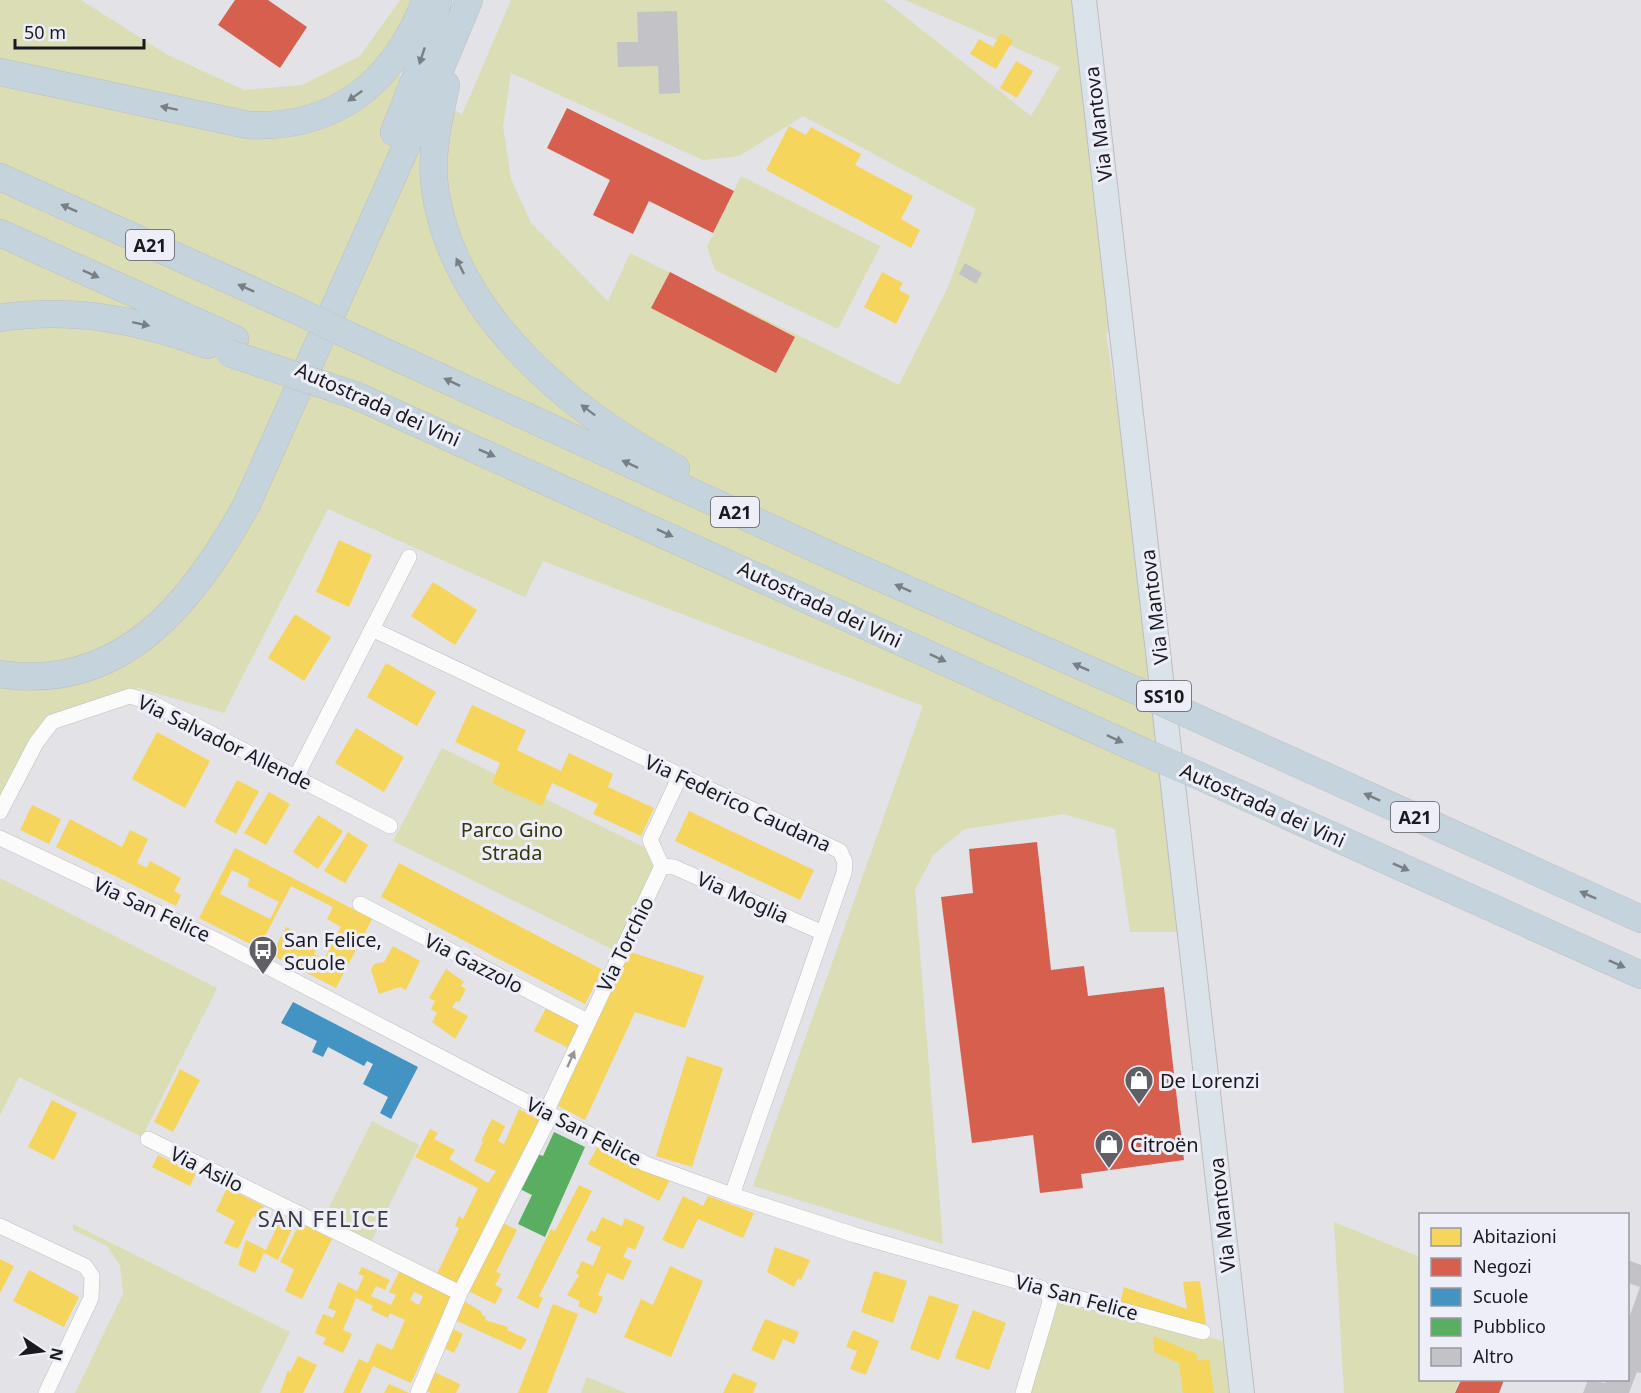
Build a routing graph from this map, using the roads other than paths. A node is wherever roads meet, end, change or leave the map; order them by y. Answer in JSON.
{"nodes":[{"id":1,"x":426,"y":0,"type":"edge"},
{"id":2,"x":438,"y":0,"type":"edge"},
{"id":3,"x":469,"y":0,"type":"edge"},
{"id":4,"x":1084,"y":0,"type":"edge"},
{"id":5,"x":0,"y":72,"type":"edge"},
{"id":6,"x":0,"y":177,"type":"edge"},
{"id":7,"x":0,"y":233,"type":"edge"},
{"id":8,"x":0,"y":318,"type":"edge"},
{"id":9,"x":232,"y":346,"type":"junction"},
{"id":10,"x":409,"y":557,"type":"dead end"},
{"id":11,"x":836,"y":558,"type":"junction"},
{"id":12,"x":372,"y":629,"type":"junction"},
{"id":13,"x":0,"y":658,"type":"edge"},
{"id":14,"x":0,"y":674,"type":"edge"},
{"id":15,"x":680,"y":776,"type":"junction"},
{"id":16,"x":296,"y":777,"type":"junction"},
{"id":17,"x":0,"y":812,"type":"edge"},
{"id":18,"x":390,"y":826,"type":"dead end"},
{"id":19,"x":0,"y":837,"type":"edge"},
{"id":20,"x":662,"y":866,"type":"junction"},
{"id":21,"x":360,"y":904,"type":"dead end"},
{"id":22,"x":1641,"y":919,"type":"edge"},
{"id":23,"x":823,"y":933,"type":"junction"},
{"id":24,"x":1641,"y":975,"type":"edge"},
{"id":25,"x":587,"y":1021,"type":"junction"},
{"id":26,"x":549,"y":1113,"type":"junction"},
{"id":27,"x":148,"y":1139,"type":"dead end"},
{"id":28,"x":732,"y":1195,"type":"junction"},
{"id":29,"x":0,"y":1226,"type":"edge"},
{"id":30,"x":460,"y":1293,"type":"junction"},
{"id":31,"x":1048,"y":1294,"type":"junction"},
{"id":32,"x":1203,"y":1332,"type":"dead end"},
{"id":33,"x":46,"y":1393,"type":"edge"},
{"id":34,"x":418,"y":1393,"type":"edge"},
{"id":35,"x":1023,"y":1393,"type":"edge"},
{"id":36,"x":1242,"y":1393,"type":"edge"}],
"edges":[{"from":1,"to":5,"type":"highway","one_way":true},
{"from":2,"to":13,"type":"highway","one_way":true},
{"from":11,"to":3,"type":"highway","one_way":true},
{"from":3,"to":14,"type":"highway"},
{"from":4,"to":36,"type":"main road","name":"Via Mantova","number":"SS10"},
{"from":11,"to":6,"type":"highway","number":"A21","one_way":true,"bridge":true},
{"from":7,"to":9,"type":"highway","name":"Autostrada dei Vini","number":"A21","one_way":true},
{"from":8,"to":9,"type":"highway","one_way":true},
{"from":9,"to":24,"type":"highway","name":"Autostrada dei Vini","number":"A21","one_way":true,"bridge":true},
{"from":10,"to":12,"type":"street"},
{"from":22,"to":11,"type":"highway","number":"A21","one_way":true,"bridge":true},
{"from":12,"to":15,"type":"street","name":"Via Federico Caudana"},
{"from":12,"to":16,"type":"street"},
{"from":15,"to":20,"type":"street"},
{"from":15,"to":23,"type":"street","name":"Via Federico Caudana"},
{"from":16,"to":17,"type":"street","name":"Via Salvador Allende"},
{"from":16,"to":18,"type":"street","name":"Via Salvador Allende"},
{"from":19,"to":26,"type":"street","name":"Via San Felice"},
{"from":20,"to":23,"type":"street","name":"Via Moglia"},
{"from":20,"to":25,"type":"street","name":"Via Torchio"},
{"from":21,"to":25,"type":"street","name":"Via Gazzolo"},
{"from":23,"to":28,"type":"street","name":"Via Federico Caudana"},
{"from":26,"to":25,"type":"street","name":"Via Torchio","one_way":true},
{"from":26,"to":28,"type":"street","name":"Via San Felice"},
{"from":26,"to":30,"type":"street","name":"Via Torchio"},
{"from":27,"to":30,"type":"street","name":"Via Asilo"},
{"from":28,"to":31,"type":"street","name":"Via San Felice"},
{"from":29,"to":33,"type":"street"},
{"from":30,"to":34,"type":"street","name":"Via Torchio"},
{"from":31,"to":32,"type":"street","name":"Via San Felice"},
{"from":31,"to":35,"type":"street"}]}
